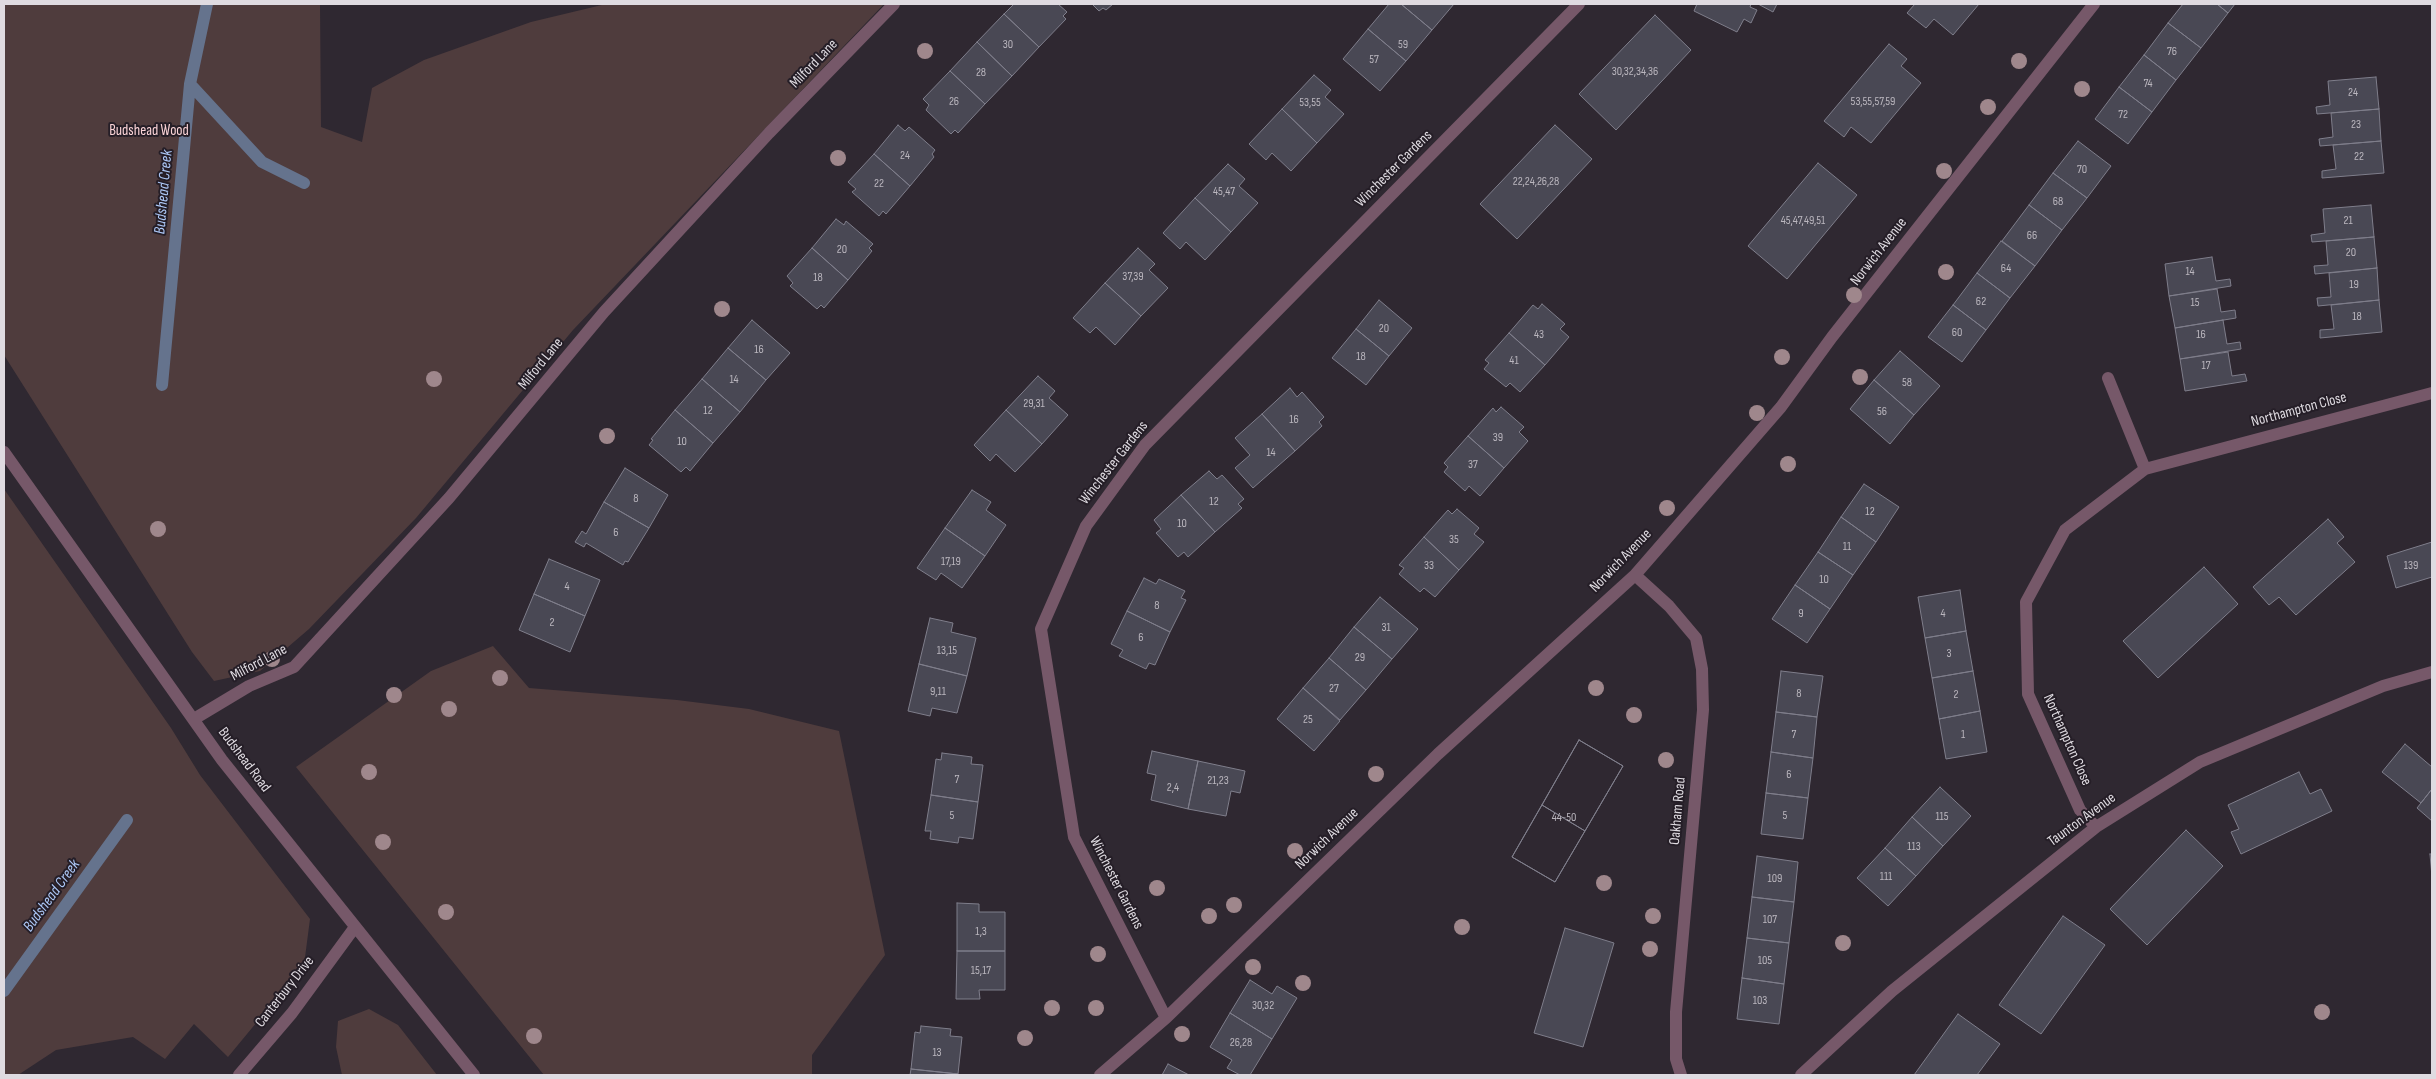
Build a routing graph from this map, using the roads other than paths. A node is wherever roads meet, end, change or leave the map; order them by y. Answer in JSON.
{"nodes":[{"id":1,"x":894,"y":4,"type":"edge"},
{"id":2,"x":1579,"y":4,"type":"edge"},
{"id":3,"x":2094,"y":4,"type":"edge"},
{"id":4,"x":2108,"y":378,"type":"dead end"},
{"id":5,"x":2432,"y":393,"type":"edge"},
{"id":6,"x":4,"y":452,"type":"edge"},
{"id":7,"x":2145,"y":469,"type":"junction"},
{"id":8,"x":1634,"y":575,"type":"junction"},
{"id":9,"x":2432,"y":672,"type":"edge"},
{"id":10,"x":194,"y":719,"type":"junction"},
{"id":11,"x":2096,"y":827,"type":"junction"},
{"id":12,"x":355,"y":927,"type":"junction"},
{"id":13,"x":1166,"y":1018,"type":"junction"},
{"id":14,"x":239,"y":1075,"type":"edge"},
{"id":15,"x":474,"y":1075,"type":"edge"},
{"id":16,"x":1100,"y":1075,"type":"edge"},
{"id":17,"x":1681,"y":1075,"type":"edge"},
{"id":18,"x":1801,"y":1075,"type":"edge"}],
"edges":[{"from":1,"to":10,"type":"street","name":"Milford Lane"},
{"from":2,"to":13,"type":"street","name":"Winchester Gardens"},
{"from":3,"to":8,"type":"street","name":"Norwich Avenue"},
{"from":4,"to":7,"type":"street"},
{"from":5,"to":7,"type":"street","name":"Northampton Close"},
{"from":6,"to":10,"type":"street","name":"Budshead Road"},
{"from":7,"to":11,"type":"street","name":"Northampton Close"},
{"from":8,"to":13,"type":"street","name":"Norwich Avenue"},
{"from":8,"to":17,"type":"street","name":"Oakham Road"},
{"from":9,"to":11,"type":"street","name":"Taunton Avenue"},
{"from":10,"to":12,"type":"street","name":"Budshead Road"},
{"from":11,"to":18,"type":"street","name":"Taunton Avenue"},
{"from":12,"to":14,"type":"street","name":"Canterbury Drive"},
{"from":12,"to":15,"type":"street","name":"Budshead Road"},
{"from":13,"to":16,"type":"street","name":"Norwich Avenue"}]}
